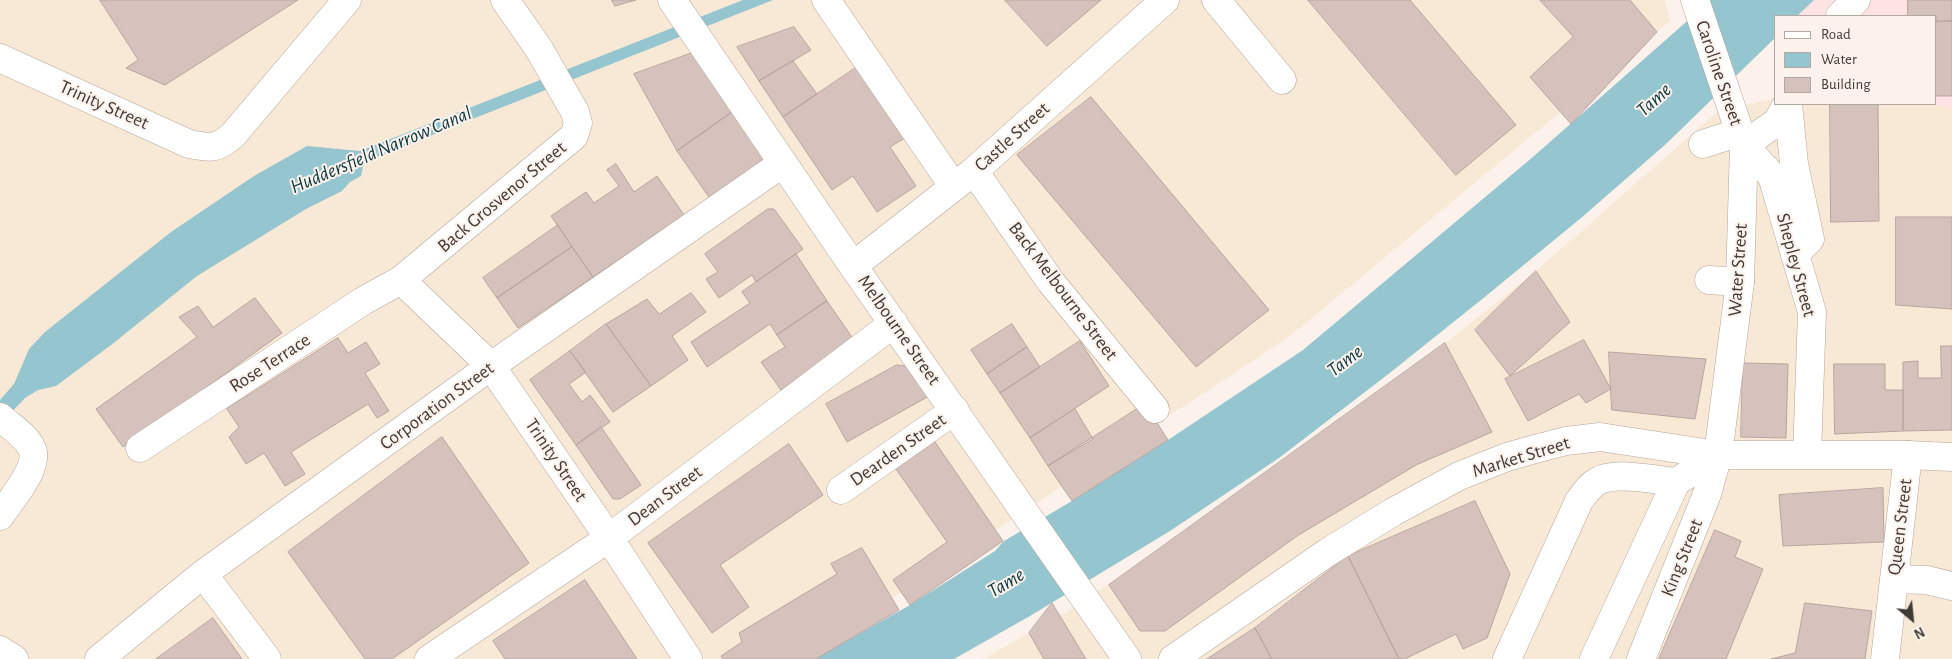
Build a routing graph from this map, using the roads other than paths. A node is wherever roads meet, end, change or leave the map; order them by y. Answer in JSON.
{"nodes":[{"id":1,"x":347,"y":0,"type":"edge"},
{"id":2,"x":505,"y":0,"type":"edge"},
{"id":3,"x":1165,"y":0,"type":"edge"},
{"id":4,"x":1216,"y":0,"type":"edge"},
{"id":5,"x":1695,"y":0,"type":"edge"},
{"id":6,"x":1856,"y":0,"type":"edge"},
{"id":7,"x":673,"y":1,"type":"edge"},
{"id":8,"x":832,"y":8,"type":"edge"},
{"id":9,"x":1841,"y":15,"type":"edge"},
{"id":10,"x":0,"y":58,"type":"edge"},
{"id":11,"x":1282,"y":80,"type":"dead end"},
{"id":12,"x":1786,"y":105,"type":"edge"},
{"id":13,"x":1787,"y":105,"type":"edge"},
{"id":14,"x":1742,"y":139,"type":"junction"},
{"id":15,"x":1703,"y":144,"type":"dead end"},
{"id":16,"x":783,"y":163,"type":"junction"},
{"id":17,"x":964,"y":179,"type":"junction"},
{"id":18,"x":1795,"y":254,"type":"junction"},
{"id":19,"x":853,"y":266,"type":"junction"},
{"id":20,"x":401,"y":280,"type":"junction"},
{"id":21,"x":1709,"y":280,"type":"dead end"},
{"id":22,"x":1740,"y":282,"type":"junction"},
{"id":23,"x":894,"y":323,"type":"junction"},
{"id":24,"x":491,"y":366,"type":"junction"},
{"id":25,"x":1155,"y":409,"type":"dead end"},
{"id":26,"x":955,"y":410,"type":"junction"},
{"id":27,"x":0,"y":417,"type":"edge"},
{"id":28,"x":140,"y":448,"type":"dead end"},
{"id":29,"x":1718,"y":455,"type":"junction"},
{"id":30,"x":1807,"y":455,"type":"junction"},
{"id":31,"x":1908,"y":455,"type":"junction"},
{"id":32,"x":1952,"y":457,"type":"edge"},
{"id":33,"x":1676,"y":482,"type":"junction"},
{"id":34,"x":840,"y":490,"type":"dead end"},
{"id":35,"x":0,"y":516,"type":"edge"},
{"id":36,"x":609,"y":538,"type":"junction"},
{"id":37,"x":203,"y":574,"type":"junction"},
{"id":38,"x":1894,"y":579,"type":"junction"},
{"id":39,"x":1952,"y":586,"type":"edge"},
{"id":40,"x":0,"y":650,"type":"edge"},
{"id":41,"x":14,"y":659,"type":"edge"},
{"id":42,"x":99,"y":659,"type":"edge"},
{"id":43,"x":267,"y":659,"type":"edge"},
{"id":44,"x":429,"y":659,"type":"edge"},
{"id":45,"x":688,"y":659,"type":"edge"},
{"id":46,"x":1127,"y":659,"type":"edge"},
{"id":47,"x":1173,"y":659,"type":"edge"},
{"id":48,"x":1507,"y":659,"type":"edge"},
{"id":49,"x":1594,"y":659,"type":"edge"},
{"id":50,"x":1641,"y":659,"type":"edge"},
{"id":51,"x":1884,"y":659,"type":"edge"}],
"edges":[{"from":1,"to":10,"type":"street","name":"Trinity Street"},
{"from":2,"to":20,"type":"street","name":"Back Grosvenor Street"},
{"from":3,"to":17,"type":"street","name":"Castle Street"},
{"from":4,"to":11,"type":"street"},
{"from":5,"to":14,"type":"street","name":"Caroline Street"},
{"from":6,"to":9,"type":"street"},
{"from":7,"to":16,"type":"street","name":"Melbourne Street"},
{"from":8,"to":17,"type":"street","name":"Back Melbourne Street"},
{"from":12,"to":14,"type":"street"},
{"from":13,"to":18,"type":"street"},
{"from":14,"to":15,"type":"street"},
{"from":14,"to":18,"type":"street","name":"Shepley Street"},
{"from":14,"to":22,"type":"street","name":"Water Street"},
{"from":16,"to":19,"type":"street","name":"Melbourne Street"},
{"from":16,"to":24,"type":"street","name":"Corporation Street"},
{"from":17,"to":19,"type":"street","name":"Castle Street"},
{"from":17,"to":25,"type":"street","name":"Back Melbourne Street"},
{"from":18,"to":30,"type":"street","name":"Shepley Street"},
{"from":19,"to":23,"type":"street","name":"Melbourne Street"},
{"from":20,"to":24,"type":"street","name":"Trinity Street"},
{"from":20,"to":28,"type":"street","name":"Rose Terrace"},
{"from":21,"to":22,"type":"street"},
{"from":22,"to":29,"type":"street","name":"Water Street"},
{"from":23,"to":26,"type":"street","name":"Melbourne Street"},
{"from":23,"to":36,"type":"street","name":"Dean Street"},
{"from":24,"to":36,"type":"street","name":"Trinity Street"},
{"from":24,"to":37,"type":"street","name":"Corporation Street"},
{"from":26,"to":34,"type":"street","name":"Dearden Street"},
{"from":26,"to":46,"type":"street","name":"Melbourne Street"},
{"from":27,"to":35,"type":"street"},
{"from":29,"to":30,"type":"street","name":"Market Street"},
{"from":29,"to":33,"type":"street"},
{"from":29,"to":47,"type":"street","name":"Market Street"},
{"from":29,"to":50,"type":"street","name":"King Street"},
{"from":30,"to":31,"type":"street","name":"Market Street"},
{"from":31,"to":32,"type":"street","name":"Market Street"},
{"from":31,"to":38,"type":"street","name":"Queen Street"},
{"from":33,"to":48,"type":"street"},
{"from":33,"to":49,"type":"street"},
{"from":36,"to":44,"type":"street","name":"Dean Street"},
{"from":36,"to":45,"type":"street","name":"Trinity Street"},
{"from":37,"to":42,"type":"street","name":"Corporation Street"},
{"from":37,"to":43,"type":"street"},
{"from":38,"to":39,"type":"street"},
{"from":38,"to":51,"type":"street","name":"Queen Street"},
{"from":40,"to":41,"type":"street"}]}
